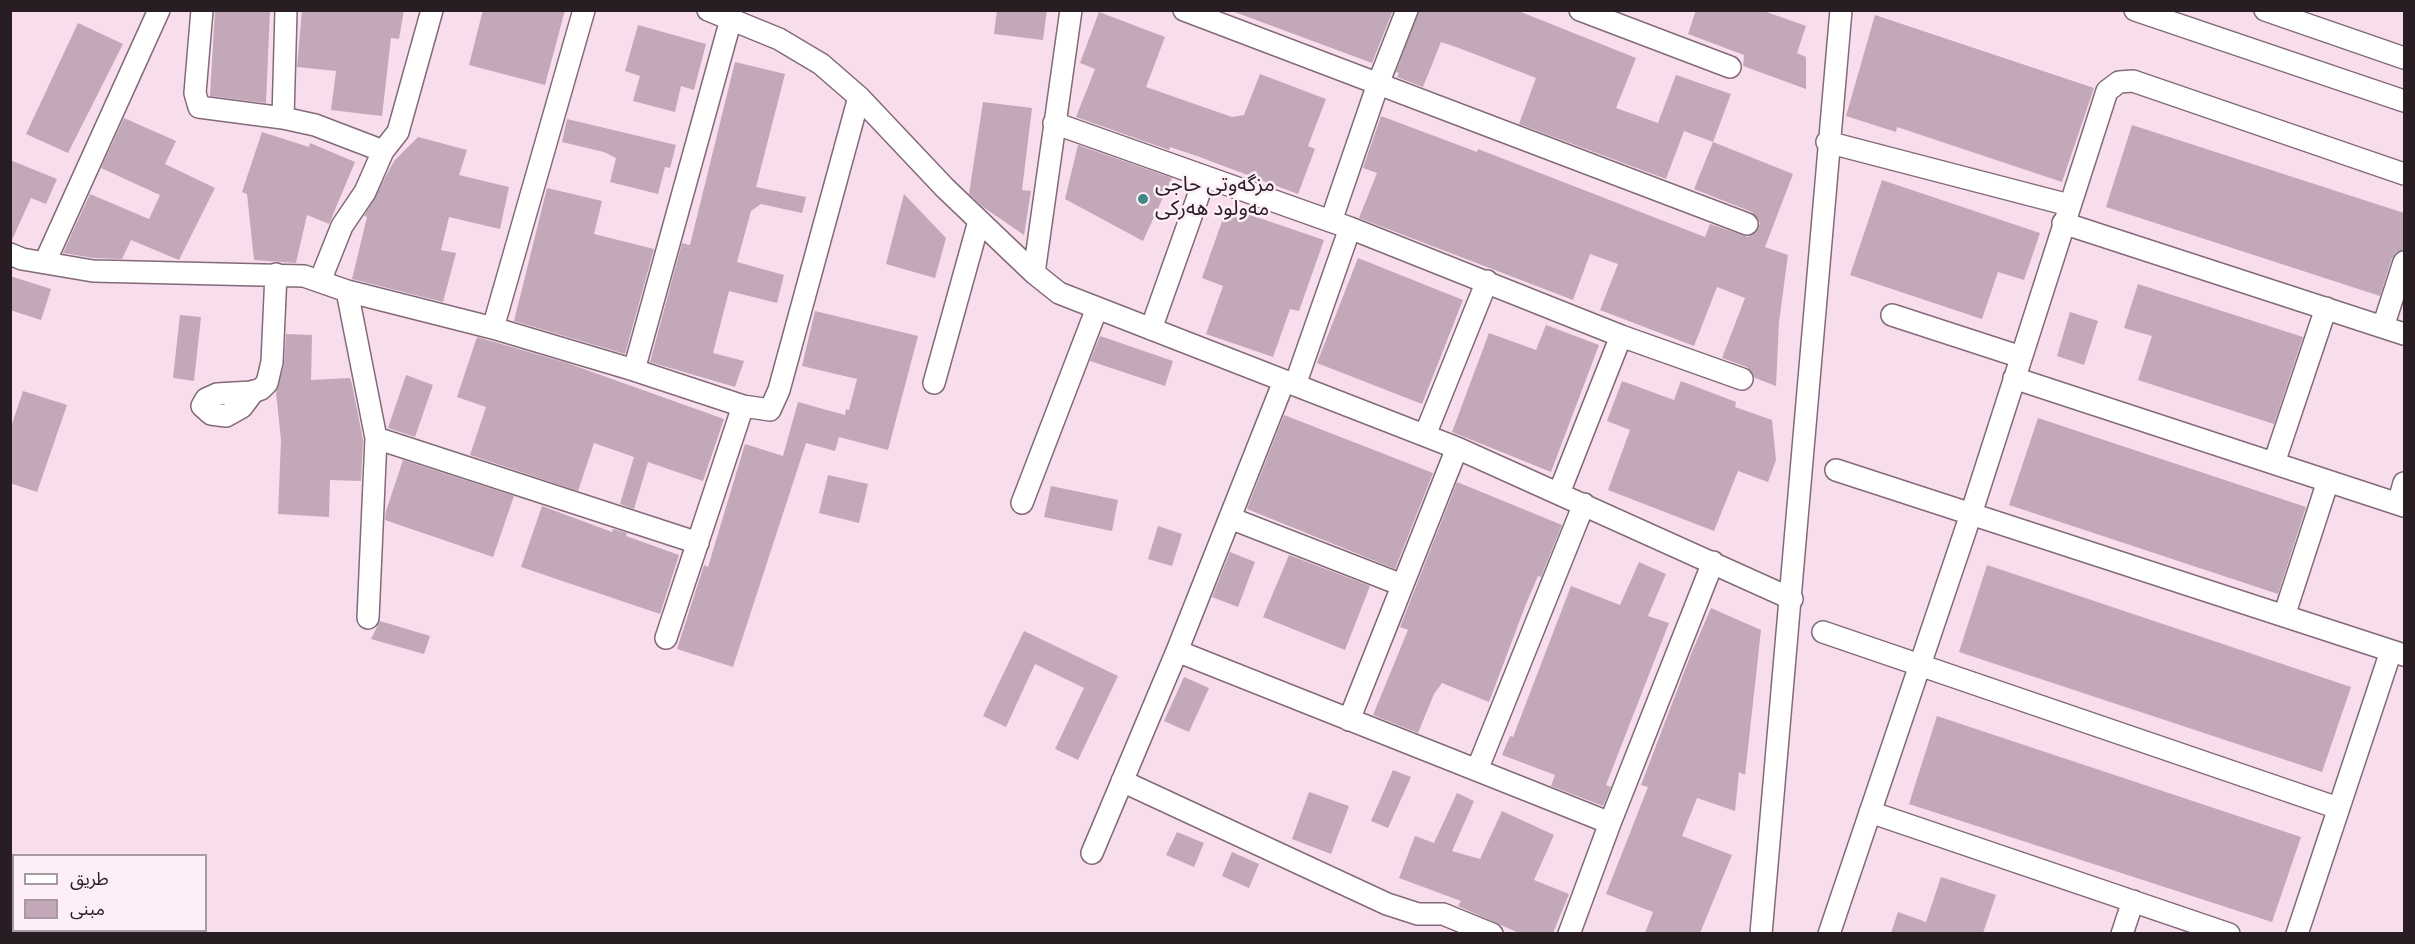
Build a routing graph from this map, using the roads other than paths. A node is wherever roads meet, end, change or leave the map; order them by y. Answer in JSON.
{"nodes":[{"id":1,"x":159,"y":10,"type":"edge"},
{"id":2,"x":202,"y":10,"type":"edge"},
{"id":3,"x":286,"y":10,"type":"edge"},
{"id":4,"x":432,"y":10,"type":"edge"},
{"id":5,"x":584,"y":10,"type":"edge"},
{"id":6,"x":708,"y":10,"type":"edge"},
{"id":7,"x":1071,"y":10,"type":"edge"},
{"id":8,"x":1184,"y":10,"type":"edge"},
{"id":9,"x":1407,"y":10,"type":"edge"},
{"id":10,"x":1580,"y":10,"type":"edge"},
{"id":11,"x":1841,"y":10,"type":"edge"},
{"id":12,"x":2135,"y":10,"type":"edge"},
{"id":13,"x":2265,"y":10,"type":"edge"},
{"id":14,"x":731,"y":19,"type":"junction"},
{"id":15,"x":2404,"y":58,"type":"edge"},
{"id":16,"x":1730,"y":67,"type":"dead end"},
{"id":17,"x":1378,"y":84,"type":"junction"},
{"id":18,"x":858,"y":97,"type":"junction"},
{"id":19,"x":2404,"y":100,"type":"edge"},
{"id":20,"x":283,"y":118,"type":"junction"},
{"id":21,"x":1054,"y":123,"type":"junction"},
{"id":22,"x":1827,"y":142,"type":"junction"},
{"id":23,"x":383,"y":151,"type":"junction"},
{"id":24,"x":2404,"y":174,"type":"edge"},
{"id":25,"x":1205,"y":177,"type":"junction"},
{"id":26,"x":2066,"y":214,"type":"junction"},
{"id":27,"x":979,"y":221,"type":"junction"},
{"id":28,"x":1747,"y":224,"type":"dead end"},
{"id":29,"x":1341,"y":225,"type":"junction"},
{"id":30,"x":10,"y":254,"type":"edge"},
{"id":31,"x":45,"y":262,"type":"junction"},
{"id":32,"x":2404,"y":262,"type":"edge"},
{"id":33,"x":1034,"y":273,"type":"junction"},
{"id":34,"x":276,"y":274,"type":"junction"},
{"id":35,"x":320,"y":280,"type":"junction"},
{"id":36,"x":1486,"y":281,"type":"junction"},
{"id":37,"x":347,"y":291,"type":"junction"},
{"id":38,"x":1097,"y":308,"type":"junction"},
{"id":39,"x":2326,"y":308,"type":"junction"},
{"id":40,"x":1892,"y":315,"type":"dead end"},
{"id":41,"x":2383,"y":327,"type":"junction"},
{"id":42,"x":493,"y":328,"type":"junction"},
{"id":43,"x":1151,"y":329,"type":"junction"},
{"id":44,"x":2404,"y":334,"type":"edge"},
{"id":45,"x":1621,"y":336,"type":"junction"},
{"id":46,"x":2021,"y":357,"type":"junction"},
{"id":47,"x":634,"y":370,"type":"junction"},
{"id":48,"x":2014,"y":378,"type":"junction"},
{"id":49,"x":1743,"y":379,"type":"dead end"},
{"id":50,"x":934,"y":383,"type":"dead end"},
{"id":51,"x":1289,"y":383,"type":"junction"},
{"id":52,"x":254,"y":392,"type":"dead end"},
{"id":53,"x":743,"y":406,"type":"junction"},
{"id":54,"x":1425,"y":435,"type":"junction"},
{"id":55,"x":376,"y":438,"type":"junction"},
{"id":56,"x":1457,"y":448,"type":"junction"},
{"id":57,"x":2274,"y":463,"type":"junction"},
{"id":58,"x":1836,"y":470,"type":"dead end"},
{"id":59,"x":2328,"y":481,"type":"junction"},
{"id":60,"x":2404,"y":483,"type":"edge"},
{"id":61,"x":1559,"y":493,"type":"junction"},
{"id":62,"x":1022,"y":502,"type":"dead end"},
{"id":63,"x":1584,"y":504,"type":"junction"},
{"id":64,"x":2401,"y":505,"type":"edge"},
{"id":65,"x":1971,"y":514,"type":"junction"},
{"id":66,"x":1230,"y":518,"type":"junction"},
{"id":67,"x":698,"y":543,"type":"junction"},
{"id":68,"x":1713,"y":562,"type":"junction"},
{"id":69,"x":1402,"y":585,"type":"junction"},
{"id":70,"x":1792,"y":599,"type":"junction"},
{"id":71,"x":2284,"y":616,"type":"junction"},
{"id":72,"x":368,"y":618,"type":"dead end"},
{"id":73,"x":1823,"y":632,"type":"dead end"},
{"id":74,"x":666,"y":638,"type":"dead end"},
{"id":75,"x":1177,"y":651,"type":"junction"},
{"id":76,"x":2398,"y":653,"type":"edge"},
{"id":77,"x":1920,"y":665,"type":"junction"},
{"id":78,"x":1349,"y":720,"type":"junction"},
{"id":79,"x":1477,"y":771,"type":"junction"},
{"id":80,"x":1122,"y":781,"type":"junction"},
{"id":81,"x":2338,"y":808,"type":"junction"},
{"id":82,"x":1870,"y":812,"type":"junction"},
{"id":83,"x":1610,"y":823,"type":"junction"},
{"id":84,"x":1092,"y":853,"type":"dead end"},
{"id":85,"x":2133,"y":901,"type":"junction"},
{"id":86,"x":1492,"y":933,"type":"edge"},
{"id":87,"x":1569,"y":933,"type":"edge"},
{"id":88,"x":1761,"y":933,"type":"edge"},
{"id":89,"x":1829,"y":933,"type":"edge"},
{"id":90,"x":2121,"y":933,"type":"edge"},
{"id":91,"x":2229,"y":933,"type":"edge"},
{"id":92,"x":2297,"y":933,"type":"edge"}],
"edges":[{"from":1,"to":31,"type":"street"},
{"from":2,"to":20,"type":"street"},
{"from":3,"to":20,"type":"street"},
{"from":4,"to":23,"type":"street"},
{"from":5,"to":42,"type":"street"},
{"from":6,"to":14,"type":"street"},
{"from":7,"to":21,"type":"street"},
{"from":8,"to":17,"type":"street"},
{"from":9,"to":17,"type":"street"},
{"from":10,"to":16,"type":"street"},
{"from":11,"to":22,"type":"street"},
{"from":12,"to":19,"type":"street"},
{"from":13,"to":15,"type":"street"},
{"from":14,"to":18,"type":"street"},
{"from":14,"to":47,"type":"street"},
{"from":17,"to":28,"type":"street"},
{"from":17,"to":29,"type":"street"},
{"from":18,"to":27,"type":"street"},
{"from":18,"to":53,"type":"street"},
{"from":20,"to":23,"type":"street"},
{"from":21,"to":25,"type":"street"},
{"from":21,"to":33,"type":"street"},
{"from":22,"to":26,"type":"street"},
{"from":22,"to":70,"type":"street"},
{"from":23,"to":35,"type":"street"},
{"from":24,"to":26,"type":"street"},
{"from":25,"to":29,"type":"street"},
{"from":25,"to":43,"type":"street"},
{"from":26,"to":39,"type":"street"},
{"from":26,"to":46,"type":"street"},
{"from":27,"to":33,"type":"street"},
{"from":27,"to":50,"type":"street"},
{"from":29,"to":36,"type":"street"},
{"from":29,"to":51,"type":"street"},
{"from":30,"to":31,"type":"street"},
{"from":31,"to":34,"type":"street"},
{"from":32,"to":41,"type":"street"},
{"from":33,"to":38,"type":"street"},
{"from":34,"to":35,"type":"street"},
{"from":34,"to":52,"type":"street"},
{"from":35,"to":37,"type":"street"},
{"from":36,"to":45,"type":"street"},
{"from":36,"to":54,"type":"street"},
{"from":37,"to":42,"type":"street"},
{"from":37,"to":55,"type":"street"},
{"from":38,"to":43,"type":"street"},
{"from":38,"to":62,"type":"street"},
{"from":39,"to":41,"type":"street"},
{"from":39,"to":57,"type":"street"},
{"from":40,"to":46,"type":"street"},
{"from":41,"to":44,"type":"street"},
{"from":42,"to":47,"type":"street"},
{"from":43,"to":51,"type":"street"},
{"from":45,"to":49,"type":"street"},
{"from":45,"to":61,"type":"street"},
{"from":46,"to":48,"type":"street"},
{"from":47,"to":53,"type":"street"},
{"from":48,"to":57,"type":"street"},
{"from":48,"to":65,"type":"street"},
{"from":51,"to":54,"type":"street"},
{"from":51,"to":66,"type":"street"},
{"from":53,"to":67,"type":"street"},
{"from":54,"to":56,"type":"street"},
{"from":55,"to":67,"type":"street"},
{"from":55,"to":72,"type":"street"},
{"from":56,"to":61,"type":"street"},
{"from":56,"to":69,"type":"street"},
{"from":57,"to":59,"type":"street"},
{"from":58,"to":65,"type":"street"},
{"from":59,"to":64,"type":"street"},
{"from":59,"to":71,"type":"street"},
{"from":60,"to":64,"type":"street"},
{"from":61,"to":63,"type":"street"},
{"from":63,"to":68,"type":"street"},
{"from":63,"to":79,"type":"street"},
{"from":65,"to":71,"type":"street"},
{"from":65,"to":77,"type":"street"},
{"from":66,"to":69,"type":"street"},
{"from":66,"to":75,"type":"street"},
{"from":67,"to":74,"type":"street"},
{"from":68,"to":70,"type":"street"},
{"from":68,"to":83,"type":"street"},
{"from":69,"to":78,"type":"street"},
{"from":70,"to":88,"type":"street"},
{"from":71,"to":76,"type":"street"},
{"from":73,"to":77,"type":"street"},
{"from":75,"to":78,"type":"street"},
{"from":75,"to":80,"type":"street"},
{"from":76,"to":81,"type":"street"},
{"from":77,"to":81,"type":"street"},
{"from":77,"to":82,"type":"street"},
{"from":78,"to":79,"type":"street"},
{"from":79,"to":83,"type":"street"},
{"from":80,"to":84,"type":"street"},
{"from":80,"to":86,"type":"street"},
{"from":81,"to":92,"type":"street"},
{"from":82,"to":85,"type":"street"},
{"from":82,"to":89,"type":"street"},
{"from":83,"to":87,"type":"street"},
{"from":85,"to":90,"type":"street"},
{"from":85,"to":91,"type":"street"}]}
